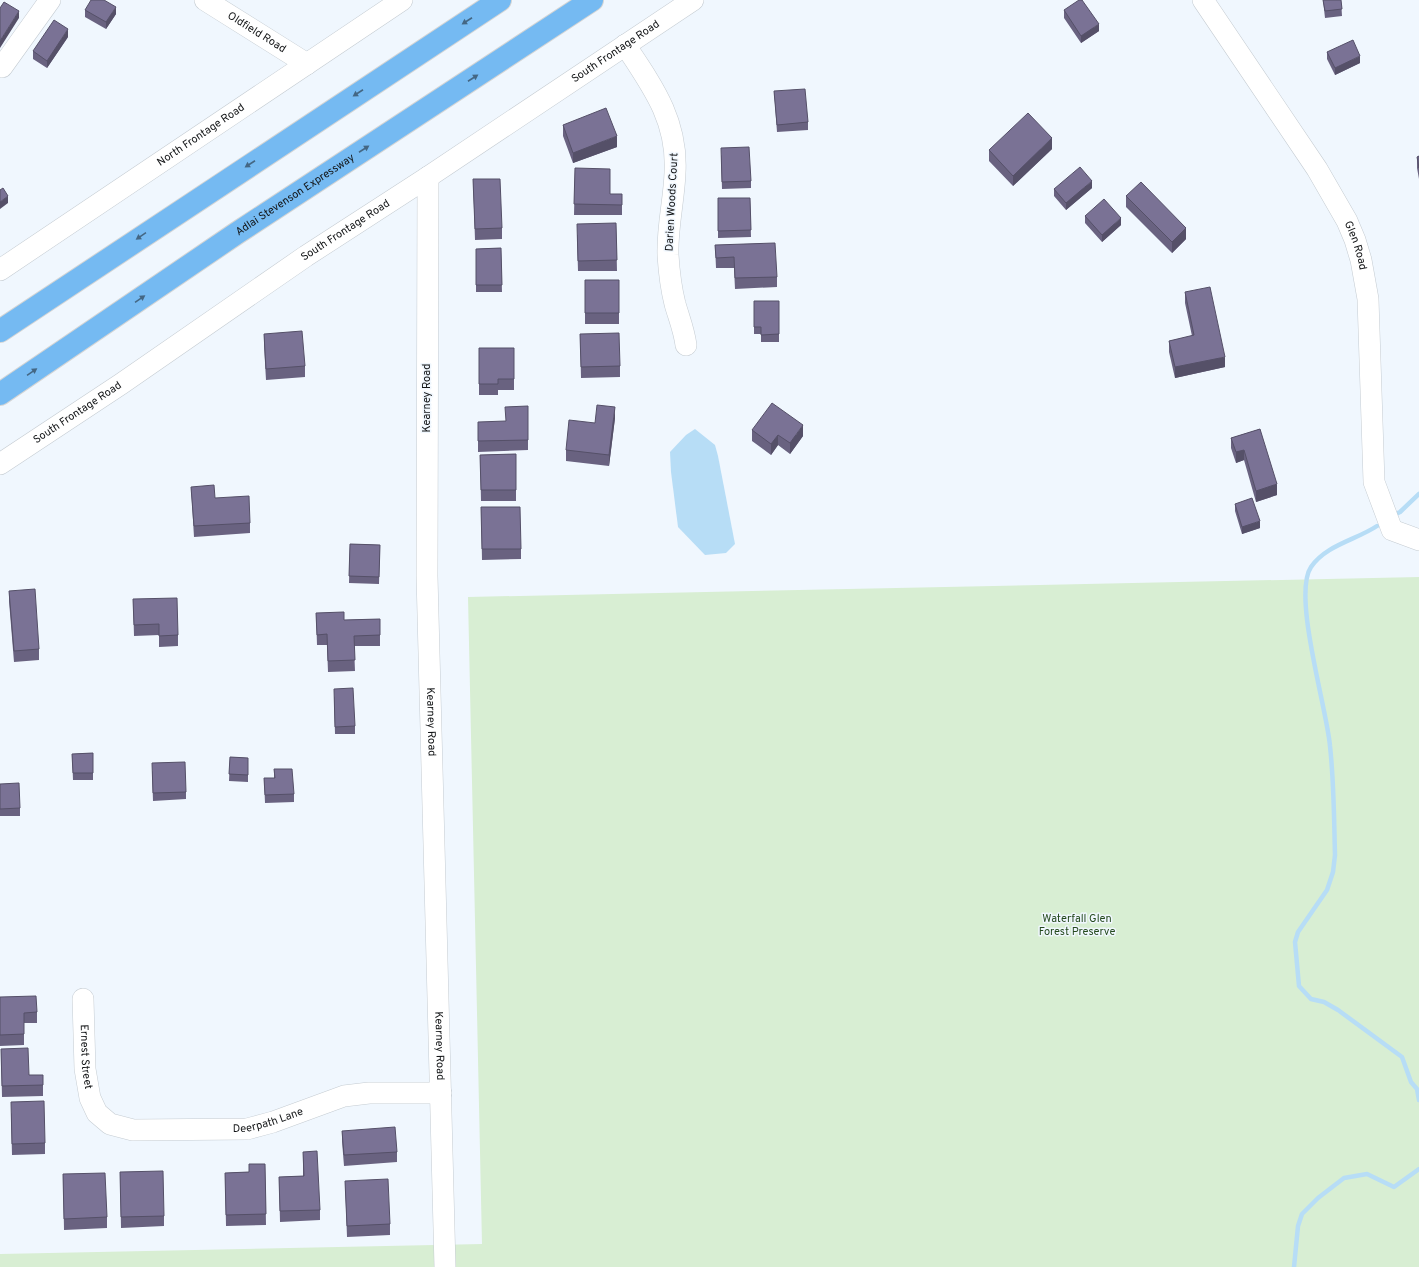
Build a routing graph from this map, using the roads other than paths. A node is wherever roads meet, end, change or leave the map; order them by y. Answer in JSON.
{"nodes":[{"id":1,"x":50,"y":0,"type":"edge"},
{"id":2,"x":206,"y":0,"type":"edge"},
{"id":3,"x":402,"y":0,"type":"edge"},
{"id":4,"x":500,"y":0,"type":"edge"},
{"id":5,"x":592,"y":0,"type":"edge"},
{"id":6,"x":693,"y":0,"type":"edge"},
{"id":7,"x":1203,"y":0,"type":"edge"},
{"id":8,"x":625,"y":45,"type":"junction"},
{"id":9,"x":307,"y":64,"type":"junction"},
{"id":10,"x":2,"y":67,"type":"dead end"},
{"id":11,"x":428,"y":177,"type":"junction"},
{"id":12,"x":0,"y":270,"type":"edge"},
{"id":13,"x":0,"y":331,"type":"edge"},
{"id":14,"x":686,"y":345,"type":"dead end"},
{"id":15,"x":0,"y":394,"type":"edge"},
{"id":16,"x":0,"y":464,"type":"edge"},
{"id":17,"x":1419,"y":540,"type":"edge"},
{"id":18,"x":83,"y":998,"type":"dead end"},
{"id":19,"x":441,"y":1093,"type":"junction"},
{"id":20,"x":97,"y":1113,"type":"joint"},
{"id":21,"x":445,"y":1267,"type":"edge"}],
"edges":[{"from":1,"to":10,"type":"street"},
{"from":2,"to":9,"type":"street","name":"Oldfield Road"},
{"from":3,"to":9,"type":"street","name":"North Frontage Road"},
{"from":4,"to":13,"type":"highway","one_way":true},
{"from":15,"to":5,"type":"highway","name":"Adlai Stevenson Expressway","one_way":true},
{"from":6,"to":8,"type":"street","name":"South Frontage Road"},
{"from":7,"to":17,"type":"street","name":"Glen Road"},
{"from":8,"to":11,"type":"street","name":"South Frontage Road"},
{"from":8,"to":14,"type":"street","name":"Darien Woods Court"},
{"from":9,"to":12,"type":"street","name":"North Frontage Road"},
{"from":11,"to":16,"type":"street","name":"South Frontage Road"},
{"from":11,"to":19,"type":"street","name":"Kearney Road"},
{"from":18,"to":20,"type":"street","name":"Ernest Street"},
{"from":19,"to":20,"type":"street","name":"Deerpath Lane"},
{"from":19,"to":21,"type":"street","name":"Kearney Road"}]}
